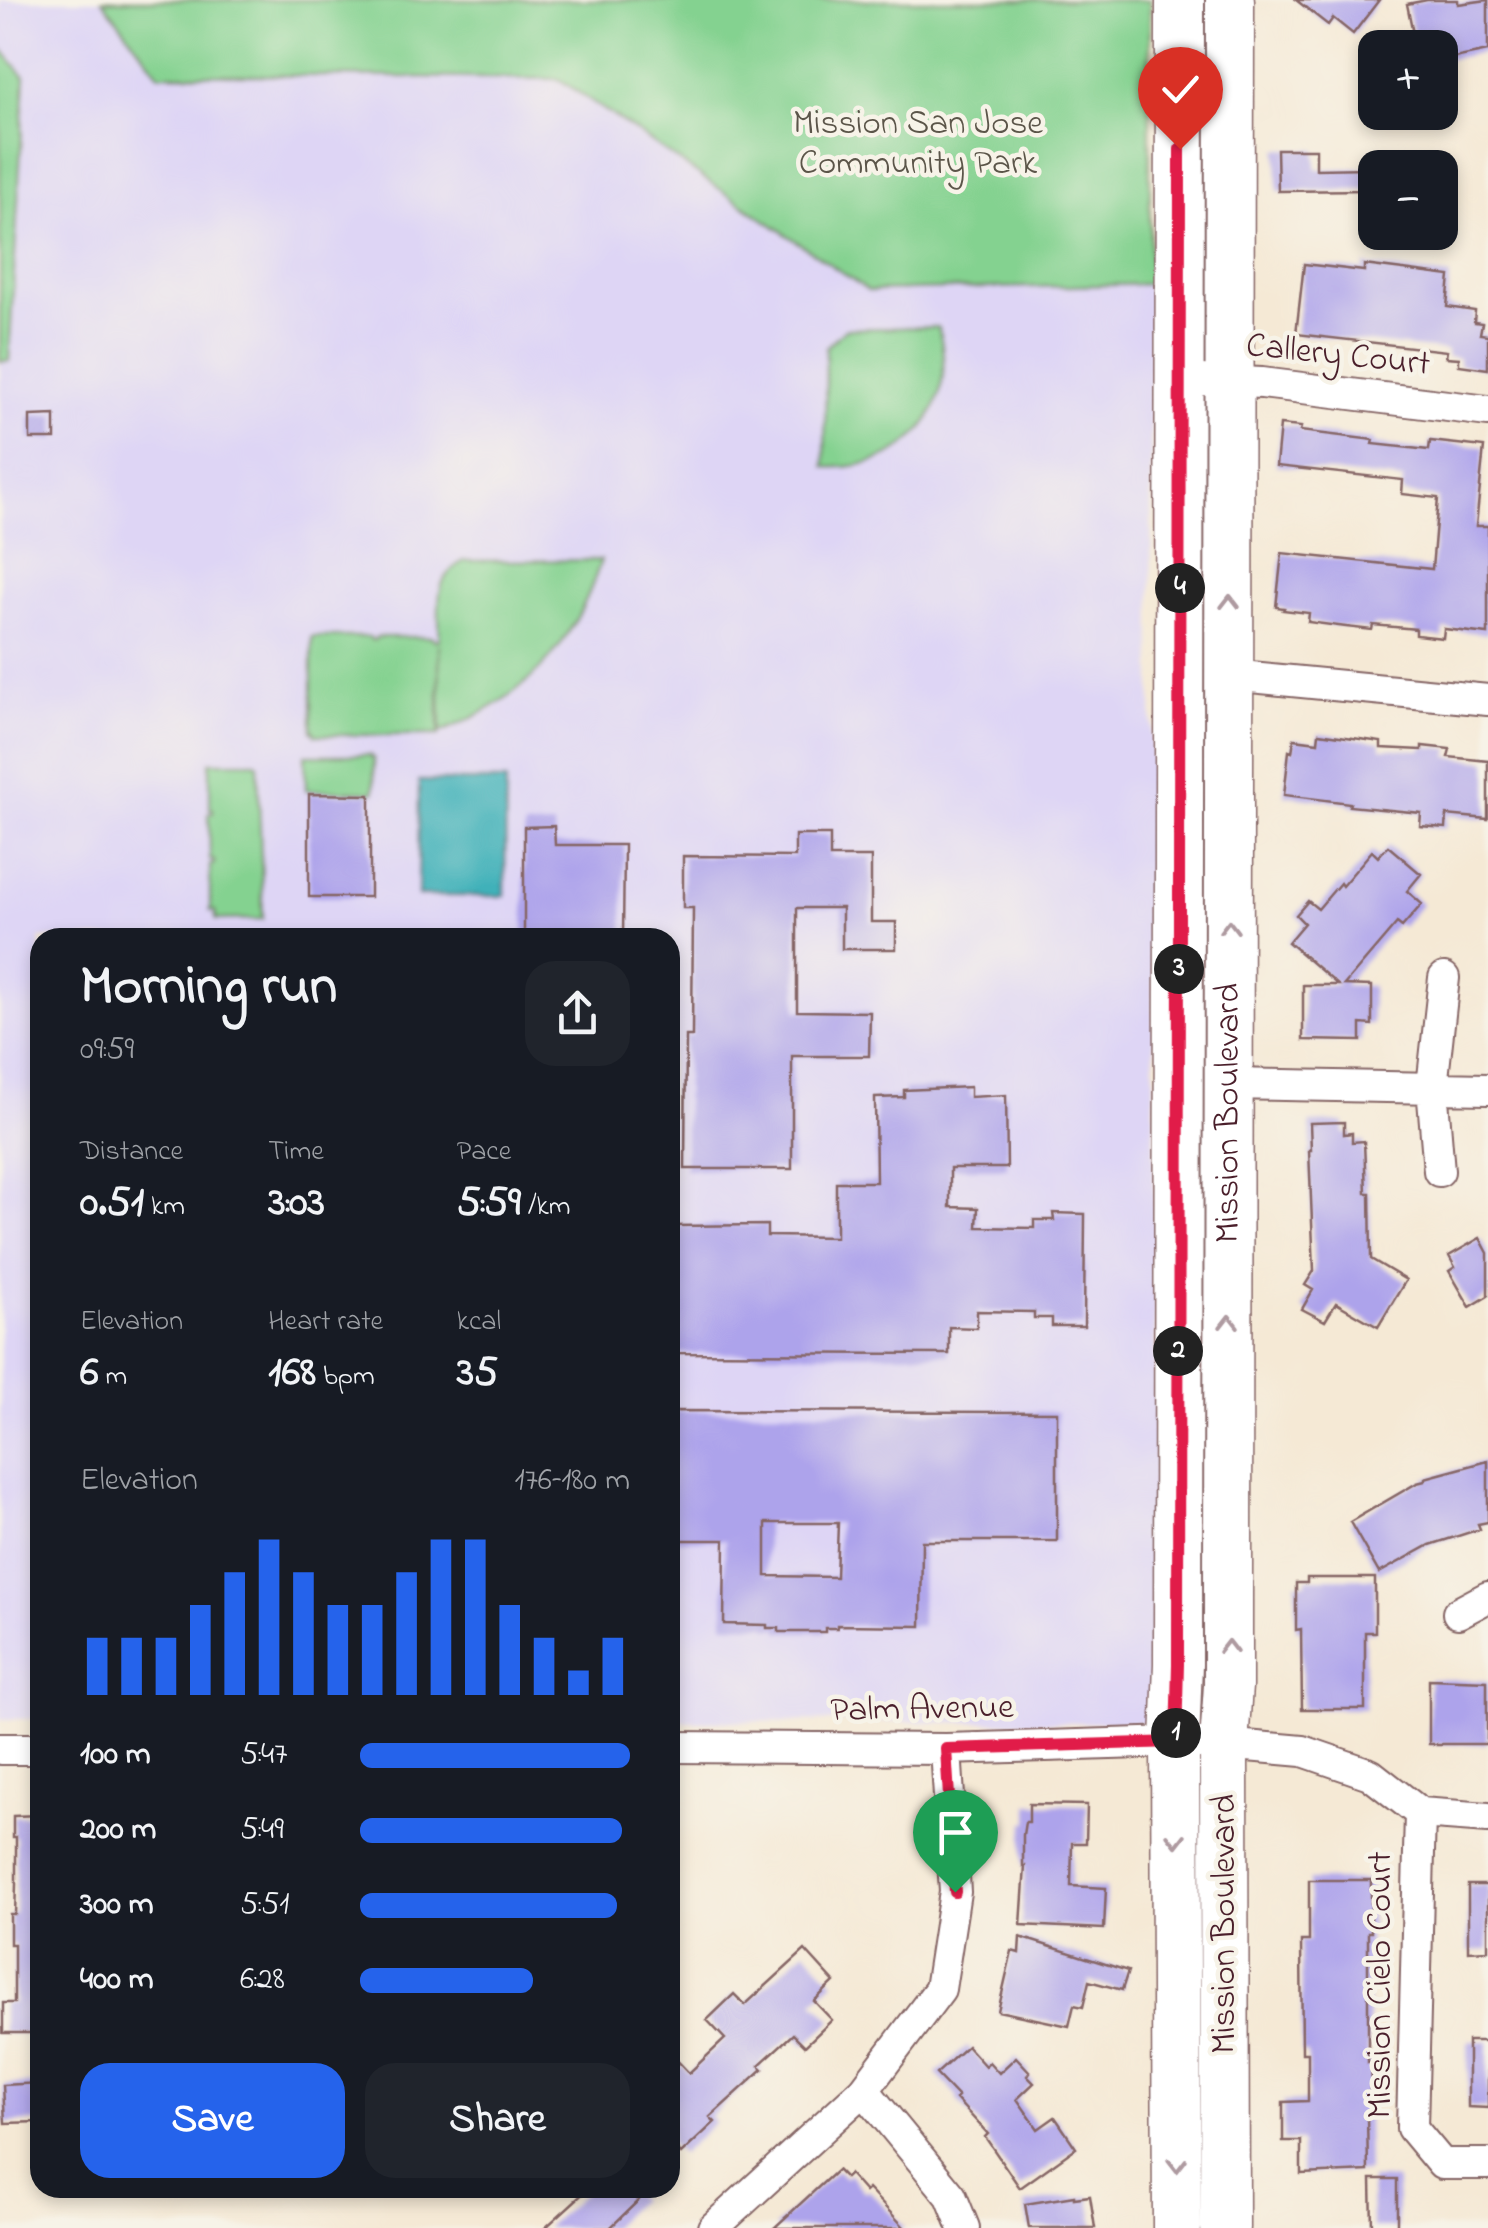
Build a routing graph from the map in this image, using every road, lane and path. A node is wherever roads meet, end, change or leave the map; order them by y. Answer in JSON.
{"nodes":[{"id":1,"x":1228,"y":0,"type":"edge"},
{"id":2,"x":1180,"y":22,"type":"edge"},
{"id":3,"x":1230,"y":252,"type":"junction"},
{"id":4,"x":1179,"y":379,"type":"junction"},
{"id":5,"x":1230,"y":380,"type":"junction"},
{"id":6,"x":1488,"y":411,"type":"edge"},
{"id":7,"x":1230,"y":675,"type":"junction"},
{"id":8,"x":1488,"y":700,"type":"edge"},
{"id":9,"x":1444,"y":978,"type":"dead end"},
{"id":10,"x":1229,"y":1084,"type":"junction"},
{"id":11,"x":1432,"y":1087,"type":"junction"},
{"id":12,"x":1488,"y":1089,"type":"edge"},
{"id":13,"x":1440,"y":1171,"type":"dead end"},
{"id":14,"x":1488,"y":1596,"type":"edge"},
{"id":15,"x":1458,"y":1612,"type":"dead end"},
{"id":16,"x":1176,"y":1742,"type":"junction"},
{"id":17,"x":1224,"y":1744,"type":"junction"},
{"id":18,"x":680,"y":1747,"type":"edge"},
{"id":19,"x":0,"y":1749,"type":"edge"},
{"id":20,"x":30,"y":1749,"type":"edge"},
{"id":21,"x":946,"y":1749,"type":"junction"},
{"id":22,"x":1420,"y":1812,"type":"junction"},
{"id":23,"x":1488,"y":1818,"type":"edge"},
{"id":24,"x":864,"y":2090,"type":"junction"},
{"id":25,"x":1488,"y":2164,"type":"edge"},
{"id":26,"x":713,"y":2228,"type":"edge"},
{"id":27,"x":964,"y":2228,"type":"edge"},
{"id":28,"x":1177,"y":2228,"type":"edge"},
{"id":29,"x":1225,"y":2228,"type":"edge"}],
"edges":[{"from":1,"to":2,"type":"main road"},
{"from":1,"to":3,"type":"main road","name":"Mission Boulevard"},
{"from":2,"to":3,"type":"main road"},
{"from":2,"to":4,"type":"main road","name":"Mission Boulevard"},
{"from":3,"to":5,"type":"main road","name":"Mission Boulevard"},
{"from":4,"to":5,"type":"street","name":"Callery Court"},
{"from":4,"to":16,"type":"main road","name":"Mission Boulevard"},
{"from":5,"to":6,"type":"street","name":"Callery Court"},
{"from":7,"to":5,"type":"main road","name":"Mission Boulevard","one_way":true},
{"from":7,"to":8,"type":"street"},
{"from":10,"to":7,"type":"main road","name":"Mission Boulevard","one_way":true},
{"from":9,"to":11,"type":"street"},
{"from":10,"to":11,"type":"street"},
{"from":17,"to":10,"type":"main road","name":"Mission Boulevard","one_way":true},
{"from":11,"to":12,"type":"street"},
{"from":11,"to":13,"type":"street"},
{"from":14,"to":15,"type":"street"},
{"from":16,"to":17,"type":"street","name":"Palm Avenue"},
{"from":16,"to":21,"type":"street","name":"Palm Avenue"},
{"from":16,"to":28,"type":"main road","name":"Mission Boulevard","one_way":true},
{"from":17,"to":22,"type":"street","name":"Palm Avenue"},
{"from":17,"to":29,"type":"main road","name":"Mission Boulevard"},
{"from":18,"to":21,"type":"street","name":"Palm Avenue"},
{"from":19,"to":20,"type":"street"},
{"from":21,"to":24,"type":"street"},
{"from":22,"to":23,"type":"street"},
{"from":22,"to":25,"type":"street","name":"Mission Cielo Court"},
{"from":24,"to":26,"type":"street"},
{"from":24,"to":27,"type":"street"}]}
